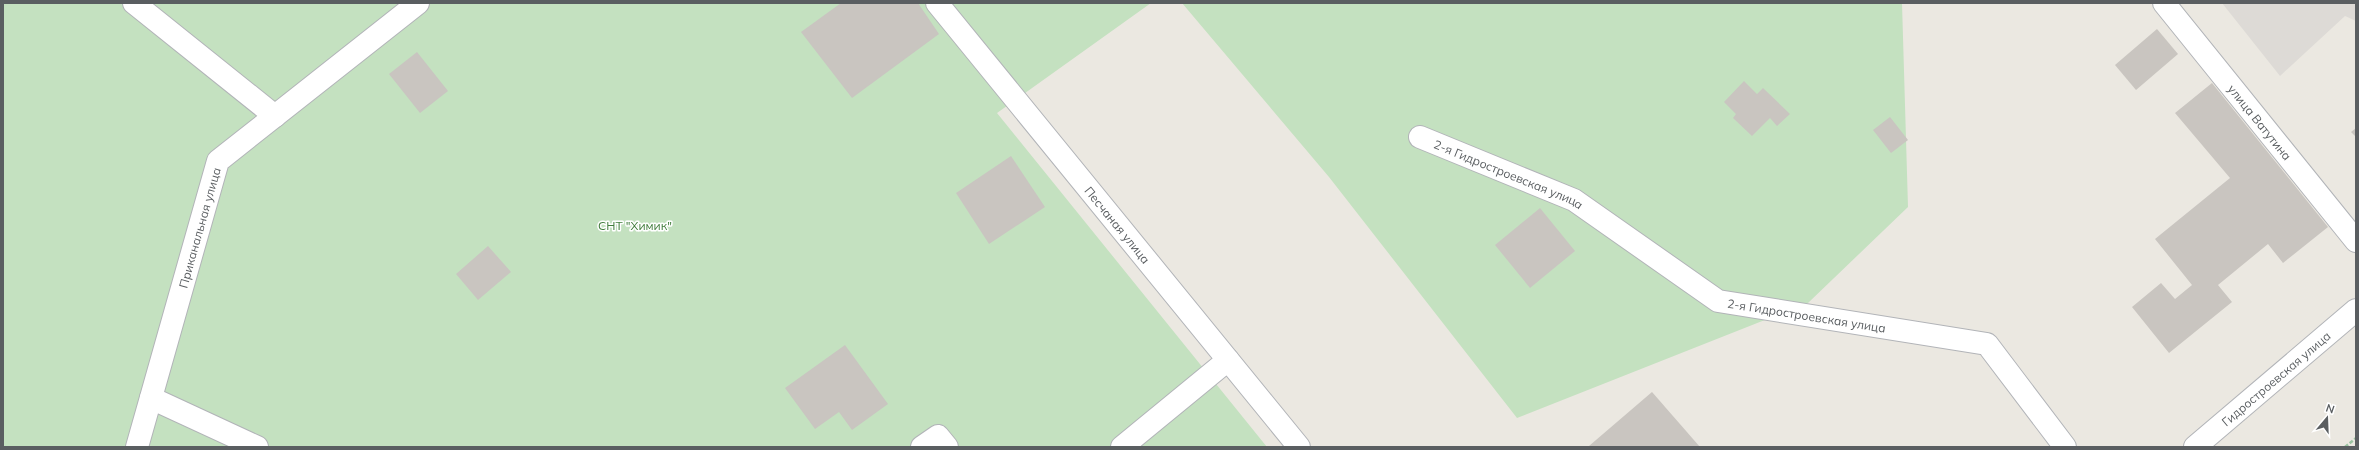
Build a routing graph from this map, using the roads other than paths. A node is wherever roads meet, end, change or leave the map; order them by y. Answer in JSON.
{"nodes":[{"id":1,"x":134,"y":3,"type":"edge"},
{"id":2,"x":418,"y":3,"type":"edge"},
{"id":3,"x":937,"y":3,"type":"edge"},
{"id":4,"x":2164,"y":3,"type":"edge"},
{"id":5,"x":275,"y":116,"type":"junction"},
{"id":6,"x":1420,"y":137,"type":"dead end"},
{"id":7,"x":2356,"y":241,"type":"edge"},
{"id":8,"x":2356,"y":310,"type":"edge"},
{"id":9,"x":1228,"y":360,"type":"junction"},
{"id":10,"x":151,"y":398,"type":"junction"},
{"id":11,"x":137,"y":447,"type":"edge"},
{"id":12,"x":257,"y":447,"type":"edge"},
{"id":13,"x":922,"y":447,"type":"edge"},
{"id":14,"x":947,"y":447,"type":"edge"},
{"id":15,"x":1122,"y":447,"type":"edge"},
{"id":16,"x":1299,"y":447,"type":"edge"},
{"id":17,"x":2065,"y":447,"type":"edge"},
{"id":18,"x":2195,"y":447,"type":"edge"}],
"edges":[{"from":1,"to":5,"type":"street"},
{"from":2,"to":5,"type":"street","name":"Приканальная улица"},
{"from":3,"to":9,"type":"street","name":"Песчаная улица"},
{"from":4,"to":7,"type":"street","name":"улица Ватутина"},
{"from":5,"to":10,"type":"street","name":"Приканальная улица"},
{"from":6,"to":17,"type":"street","name":"2-я Гидростроевская улица"},
{"from":8,"to":18,"type":"street","name":"Гидростроевская улица"},
{"from":9,"to":15,"type":"street"},
{"from":9,"to":16,"type":"street","name":"Песчаная улица"},
{"from":10,"to":11,"type":"street","name":"Приканальная улица"},
{"from":10,"to":12,"type":"street"},
{"from":13,"to":14,"type":"street"}]}
